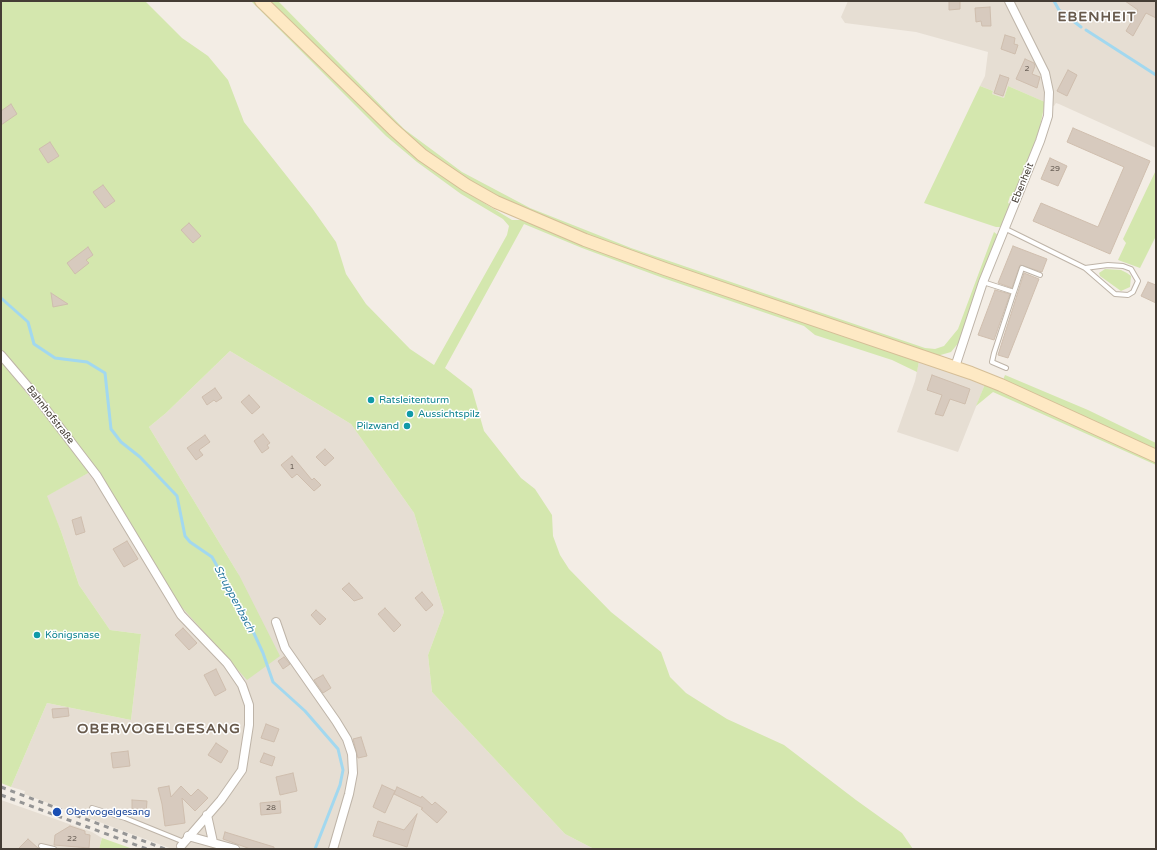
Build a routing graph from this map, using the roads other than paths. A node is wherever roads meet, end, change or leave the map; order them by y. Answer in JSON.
{"nodes":[{"id":1,"x":261,"y":1,"type":"edge"},
{"id":2,"x":1009,"y":1,"type":"edge"},
{"id":3,"x":1004,"y":228,"type":"junction"},
{"id":4,"x":1085,"y":268,"type":"junction"},
{"id":5,"x":1040,"y":275,"type":"dead end"},
{"id":6,"x":983,"y":282,"type":"junction"},
{"id":7,"x":1014,"y":292,"type":"junction"},
{"id":8,"x":1,"y":355,"type":"edge"},
{"id":9,"x":955,"y":367,"type":"junction"},
{"id":10,"x":1006,"y":368,"type":"dead end"},
{"id":11,"x":1156,"y":456,"type":"edge"},
{"id":12,"x":276,"y":622,"type":"dead end"},
{"id":13,"x":92,"y":808,"type":"dead end"},
{"id":14,"x":207,"y":815,"type":"junction"},
{"id":15,"x":184,"y":841,"type":"junction"},
{"id":16,"x":213,"y":842,"type":"junction"},
{"id":17,"x":41,"y":846,"type":"dead end"},
{"id":18,"x":54,"y":849,"type":"edge"},
{"id":19,"x":234,"y":849,"type":"edge"},
{"id":20,"x":333,"y":849,"type":"edge"}],
"edges":[{"from":1,"to":9,"type":"main road"},
{"from":2,"to":3,"type":"street","name":"Ebenheit"},
{"from":3,"to":4,"type":"lane"},
{"from":3,"to":6,"type":"street","name":"Ebenheit"},
{"from":4,"to":4,"type":"lane"},
{"from":5,"to":7,"type":"lane"},
{"from":6,"to":7,"type":"lane"},
{"from":6,"to":9,"type":"street","name":"Ebenheit"},
{"from":7,"to":10,"type":"lane"},
{"from":8,"to":14,"type":"street","name":"Bahnhofstraße"},
{"from":9,"to":11,"type":"main road"},
{"from":12,"to":20,"type":"street"},
{"from":13,"to":15,"type":"lane"},
{"from":14,"to":15,"type":"street"},
{"from":14,"to":16,"type":"street"},
{"from":15,"to":16,"type":"street"},
{"from":16,"to":19,"type":"street"},
{"from":17,"to":18,"type":"lane"}]}
